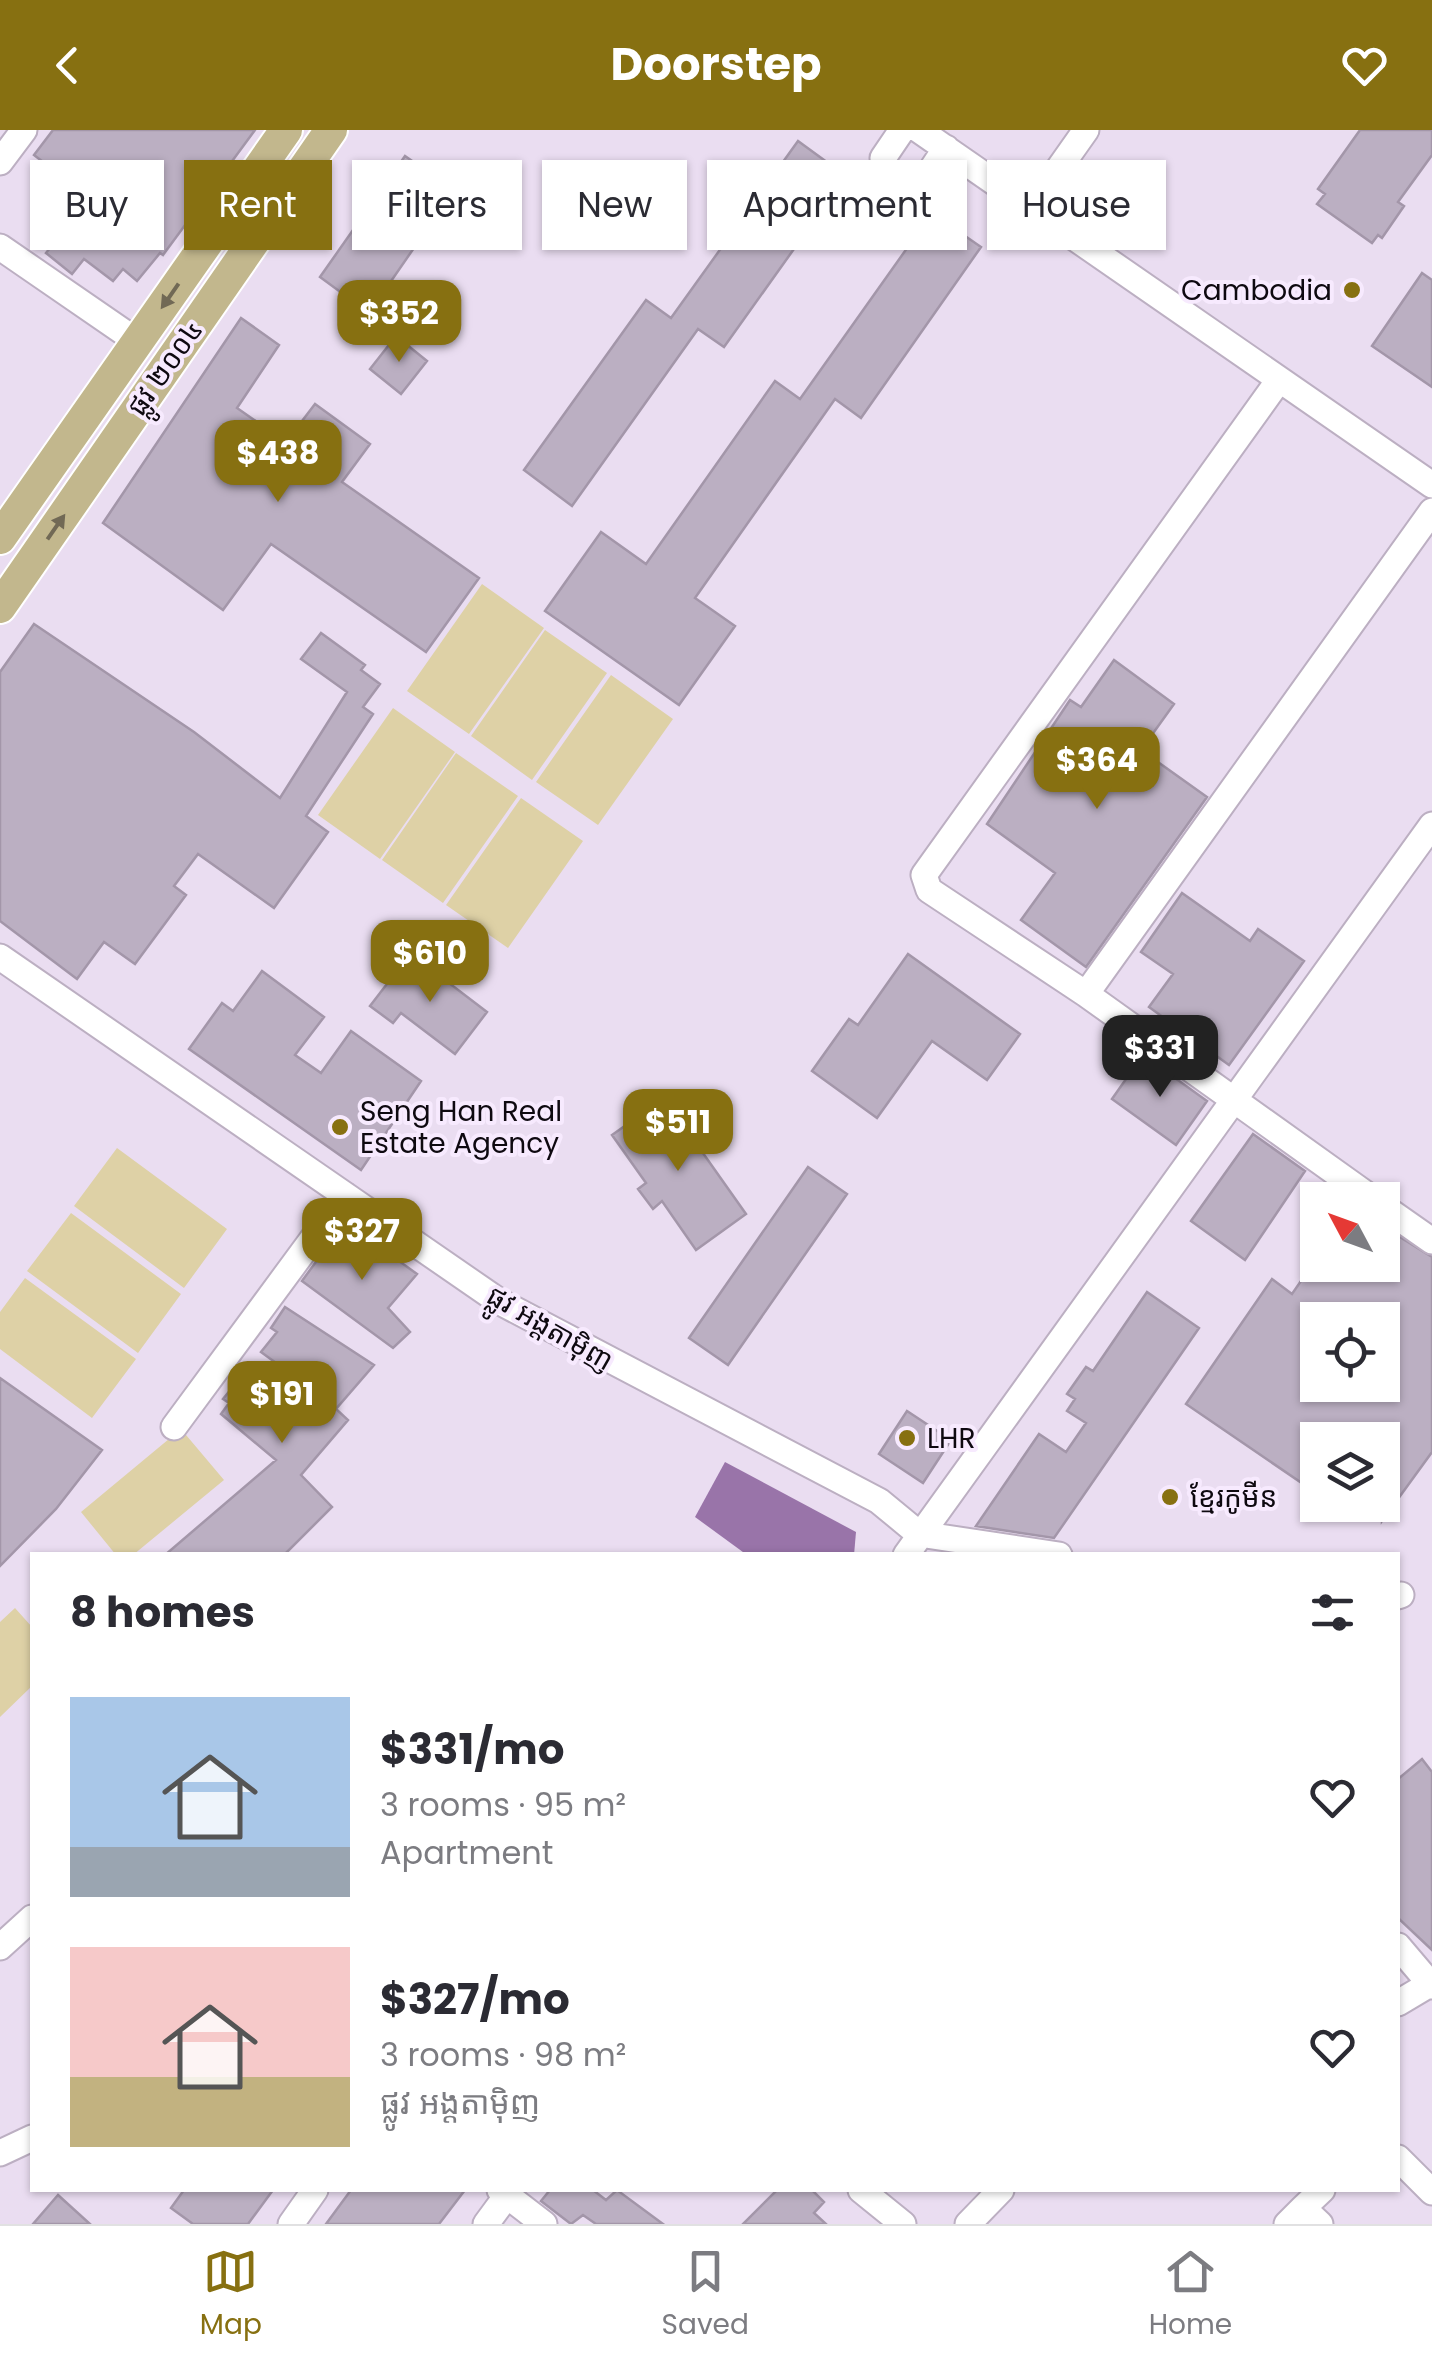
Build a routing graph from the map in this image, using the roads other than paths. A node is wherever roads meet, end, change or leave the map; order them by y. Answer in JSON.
{"nodes":[{"id":1,"x":24,"y":130,"type":"edge"},
{"id":2,"x":286,"y":130,"type":"edge"},
{"id":3,"x":331,"y":130,"type":"edge"},
{"id":4,"x":902,"y":130,"type":"edge"},
{"id":5,"x":919,"y":130,"type":"edge"},
{"id":6,"x":1086,"y":130,"type":"edge"},
{"id":7,"x":946,"y":148,"type":"junction"},
{"id":8,"x":883,"y":158,"type":"dead end"},
{"id":9,"x":938,"y":160,"type":"edge"},
{"id":10,"x":1065,"y":160,"type":"edge"},
{"id":11,"x":0,"y":162,"type":"edge"},
{"id":12,"x":987,"y":177,"type":"edge"},
{"id":13,"x":0,"y":247,"type":"edge"},
{"id":14,"x":1092,"y":250,"type":"edge"},
{"id":15,"x":138,"y":342,"type":"junction"},
{"id":16,"x":1279,"y":380,"type":"junction"},
{"id":17,"x":1432,"y":486,"type":"edge"},
{"id":18,"x":1432,"y":511,"type":"edge"},
{"id":19,"x":0,"y":538,"type":"edge"},
{"id":20,"x":0,"y":607,"type":"edge"},
{"id":21,"x":1432,"y":825,"type":"edge"},
{"id":22,"x":0,"y":957,"type":"edge"},
{"id":23,"x":1086,"y":994,"type":"junction"},
{"id":24,"x":1233,"y":1099,"type":"junction"},
{"id":25,"x":1349,"y":1182,"type":"edge"},
{"id":26,"x":345,"y":1195,"type":"junction"},
{"id":27,"x":1400,"y":1219,"type":"edge"},
{"id":28,"x":1432,"y":1241,"type":"edge"},
{"id":29,"x":174,"y":1427,"type":"dead end"},
{"id":30,"x":912,"y":1545,"type":"edge"},
{"id":31,"x":1014,"y":1552,"type":"edge"},
{"id":32,"x":30,"y":1920,"type":"edge"},
{"id":33,"x":0,"y":1946,"type":"edge"},
{"id":34,"x":1400,"y":1948,"type":"edge"},
{"id":35,"x":1431,"y":1985,"type":"edge"},
{"id":36,"x":1400,"y":2002,"type":"edge"},
{"id":37,"x":30,"y":2139,"type":"edge"},
{"id":38,"x":0,"y":2153,"type":"edge"},
{"id":39,"x":1400,"y":2160,"type":"edge"},
{"id":40,"x":314,"y":2192,"type":"edge"},
{"id":41,"x":506,"y":2192,"type":"edge"},
{"id":42,"x":863,"y":2192,"type":"edge"},
{"id":43,"x":999,"y":2192,"type":"edge"},
{"id":44,"x":1321,"y":2192,"type":"edge"},
{"id":45,"x":1432,"y":2192,"type":"edge"},
{"id":46,"x":1303,"y":2219,"type":"edge"},
{"id":47,"x":290,"y":2224,"type":"edge"},
{"id":48,"x":486,"y":2224,"type":"edge"},
{"id":49,"x":544,"y":2224,"type":"edge"},
{"id":50,"x":903,"y":2224,"type":"edge"},
{"id":51,"x":968,"y":2224,"type":"edge"}],
"edges":[{"from":1,"to":11,"type":"street"},
{"from":2,"to":15,"type":"main road","name":"ផ្លូវ ២០០៤","one_way":true},
{"from":20,"to":3,"type":"main road","name":"ផ្លូវ ២០០៤","one_way":true},
{"from":4,"to":8,"type":"street"},
{"from":5,"to":7,"type":"street"},
{"from":6,"to":10,"type":"street"},
{"from":7,"to":9,"type":"street"},
{"from":7,"to":12,"type":"street"},
{"from":13,"to":15,"type":"street"},
{"from":14,"to":16,"type":"street"},
{"from":15,"to":19,"type":"main road","name":"ផ្លូវ ២០០៤"},
{"from":16,"to":17,"type":"street"},
{"from":16,"to":23,"type":"street"},
{"from":18,"to":23,"type":"street"},
{"from":21,"to":24,"type":"street"},
{"from":22,"to":26,"type":"street","name":"ផ្លូវ អង្តតាម៉ិញ"},
{"from":23,"to":24,"type":"street"},
{"from":24,"to":25,"type":"street"},
{"from":24,"to":30,"type":"street"},
{"from":26,"to":29,"type":"street"},
{"from":26,"to":30,"type":"street","name":"ផ្លូវ អង្តតាម៉ិញ"},
{"from":27,"to":28,"type":"street"},
{"from":30,"to":31,"type":"street"},
{"from":32,"to":33,"type":"street"},
{"from":34,"to":35,"type":"street"},
{"from":35,"to":36,"type":"street"},
{"from":37,"to":38,"type":"street"},
{"from":39,"to":45,"type":"street"},
{"from":40,"to":47,"type":"street"},
{"from":41,"to":48,"type":"street"},
{"from":41,"to":49,"type":"street"},
{"from":42,"to":50,"type":"street"},
{"from":43,"to":51,"type":"street"},
{"from":44,"to":46,"type":"street"}]}
